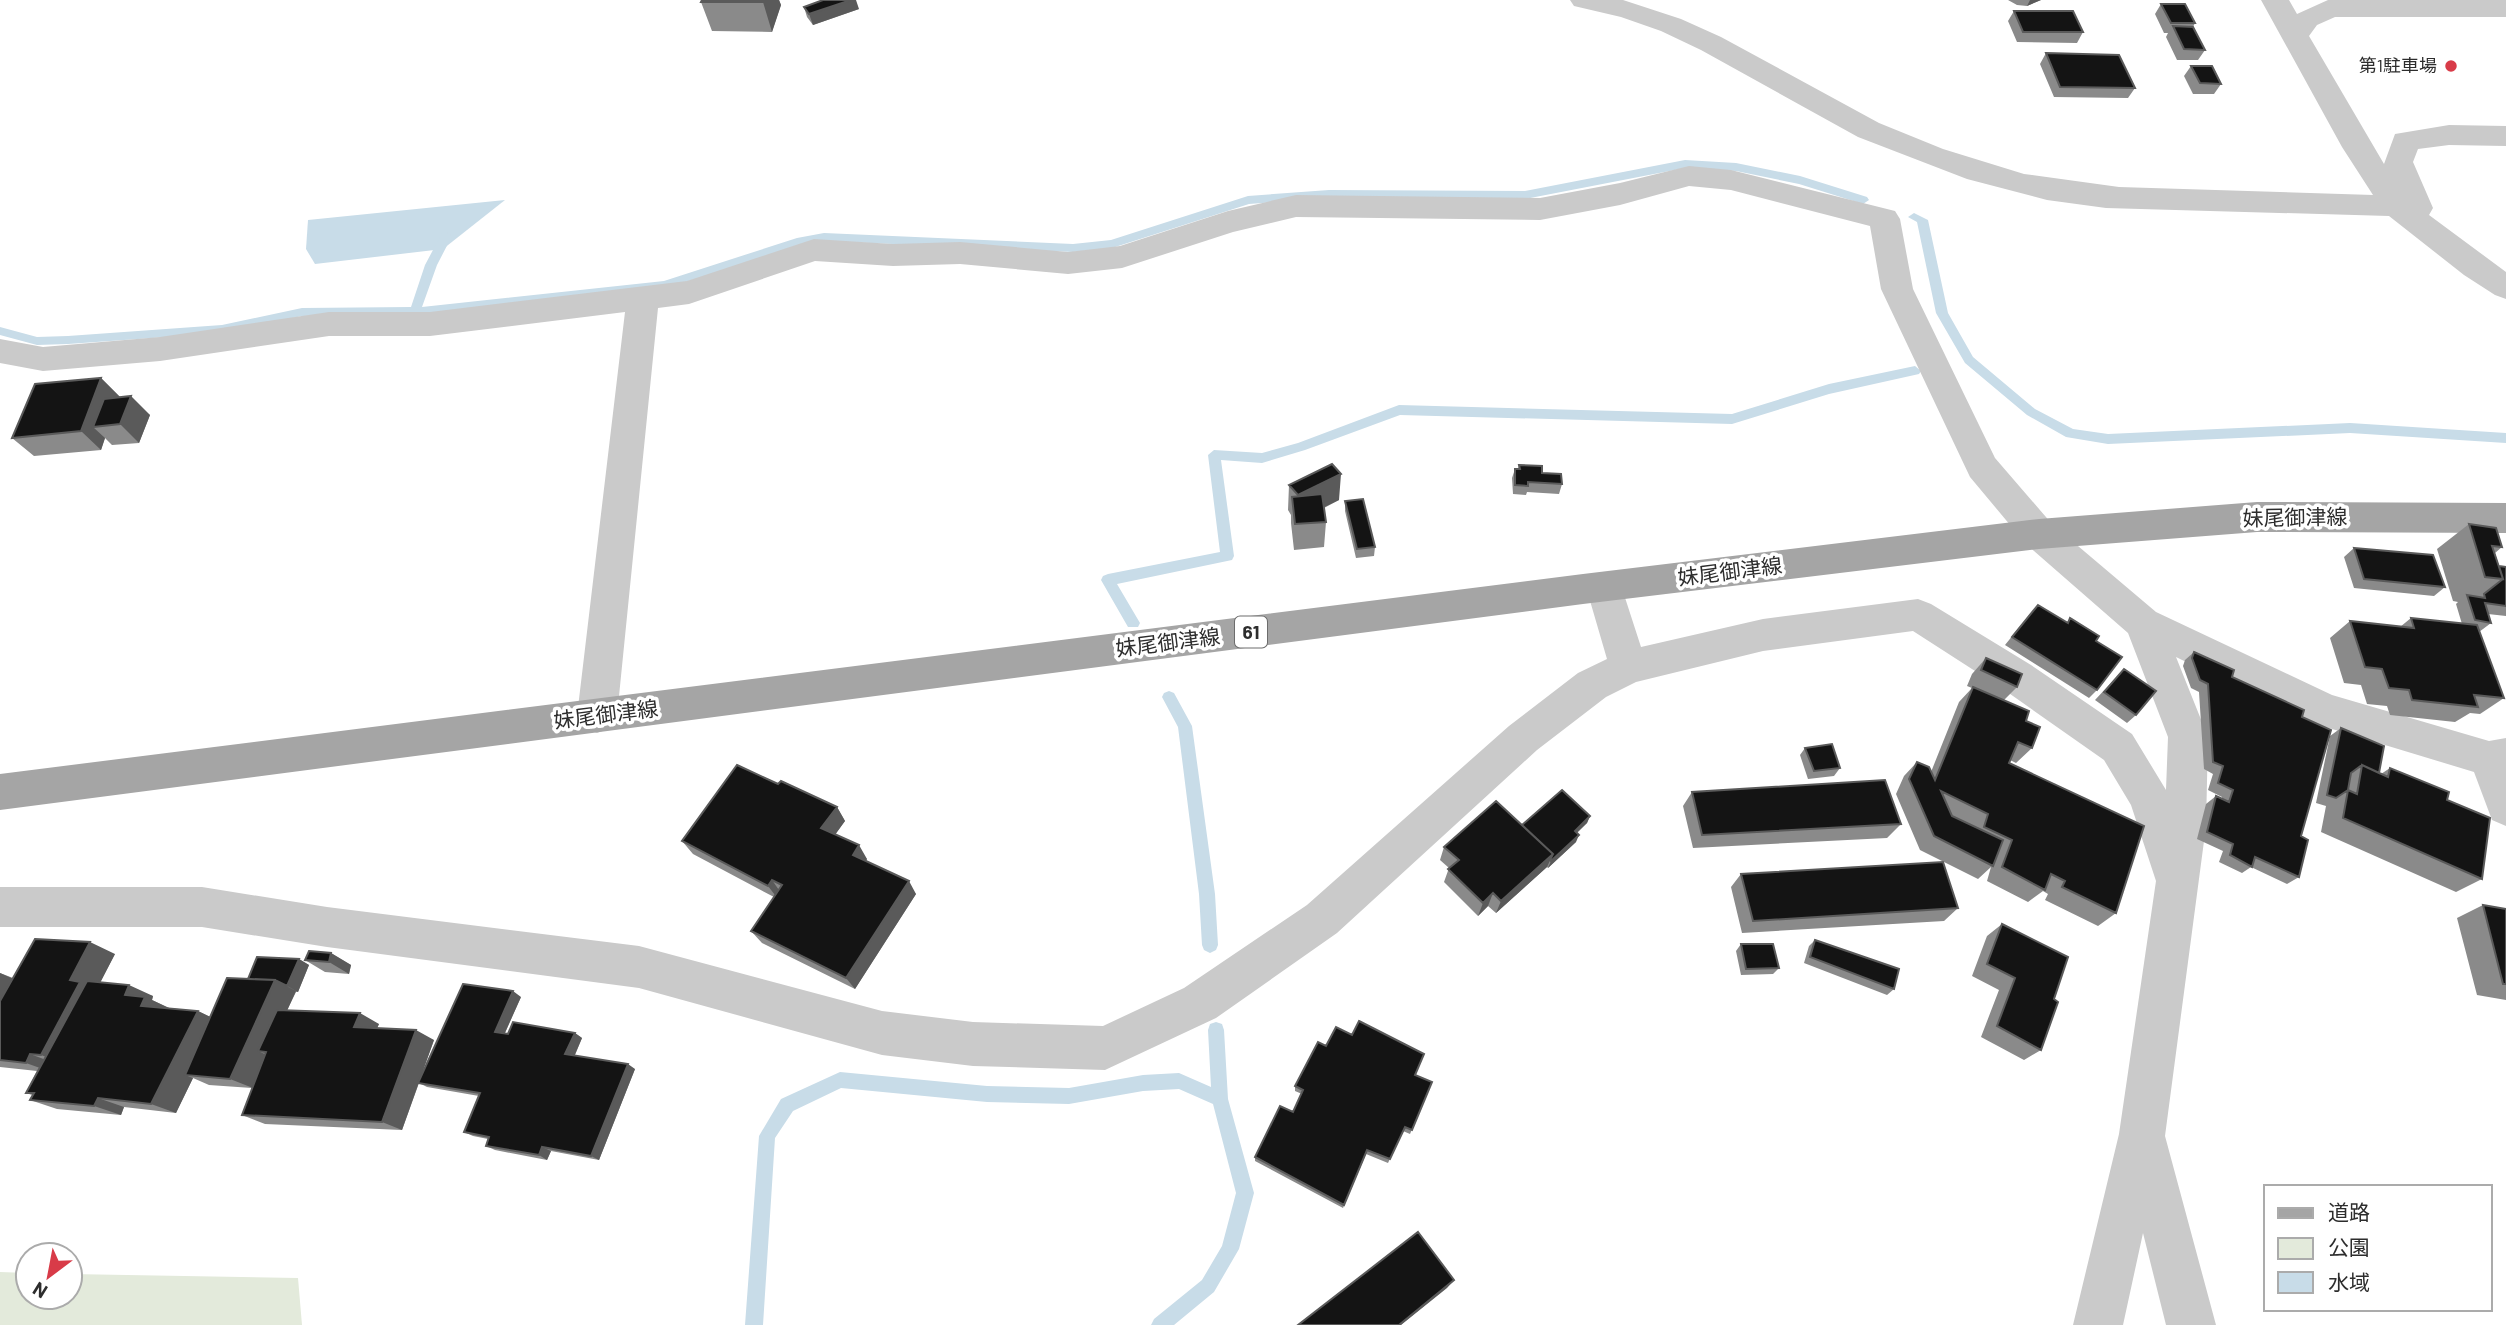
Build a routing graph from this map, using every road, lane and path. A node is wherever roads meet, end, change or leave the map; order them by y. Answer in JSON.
{"nodes":[{"id":1,"x":1584,"y":0,"type":"edge"},
{"id":2,"x":2275,"y":0,"type":"edge"},
{"id":3,"x":2506,"y":8,"type":"edge"},
{"id":4,"x":2295,"y":36,"type":"junction"},
{"id":5,"x":2506,"y":136,"type":"edge"},
{"id":6,"x":2396,"y":206,"type":"junction"},
{"id":7,"x":2433,"y":234,"type":"junction"},
{"id":8,"x":2506,"y":287,"type":"edge"},
{"id":9,"x":643,"y":297,"type":"junction"},
{"id":10,"x":0,"y":351,"type":"edge"},
{"id":11,"x":2506,"y":518,"type":"edge"},
{"id":12,"x":2039,"y":534,"type":"junction"},
{"id":13,"x":1605,"y":587,"type":"junction"},
{"id":14,"x":2143,"y":623,"type":"junction"},
{"id":15,"x":1628,"y":667,"type":"junction"},
{"id":16,"x":597,"y":716,"type":"junction"},
{"id":17,"x":2497,"y":758,"type":"edge"},
{"id":18,"x":0,"y":792,"type":"edge"},
{"id":19,"x":2506,"y":807,"type":"edge"},
{"id":20,"x":2176,"y":883,"type":"junction"},
{"id":21,"x":0,"y":907,"type":"edge"},
{"id":22,"x":2141,"y":1134,"type":"junction"},
{"id":23,"x":2098,"y":1325,"type":"edge"},
{"id":24,"x":2191,"y":1325,"type":"edge"}],
"edges":[{"from":1,"to":6,"type":"street"},
{"from":2,"to":4,"type":"street"},
{"from":3,"to":4,"type":"street"},
{"from":4,"to":6,"type":"street"},
{"from":5,"to":7,"type":"street"},
{"from":6,"to":7,"type":"street"},
{"from":7,"to":8,"type":"street"},
{"from":9,"to":10,"type":"street"},
{"from":9,"to":12,"type":"street"},
{"from":9,"to":16,"type":"street"},
{"from":11,"to":12,"type":"main road","name":"妹尾御津線","number":"61"},
{"from":12,"to":13,"type":"main road","name":"妹尾御津線","number":"61"},
{"from":12,"to":14,"type":"street"},
{"from":13,"to":15,"type":"street"},
{"from":13,"to":16,"type":"main road","name":"妹尾御津線","number":"61"},
{"from":14,"to":17,"type":"street"},
{"from":14,"to":20,"type":"street"},
{"from":15,"to":20,"type":"street"},
{"from":15,"to":21,"type":"street"},
{"from":16,"to":18,"type":"main road","name":"妹尾御津線","number":"61"},
{"from":17,"to":19,"type":"street"},
{"from":20,"to":22,"type":"street"},
{"from":22,"to":23,"type":"street"},
{"from":22,"to":24,"type":"street"}]}
